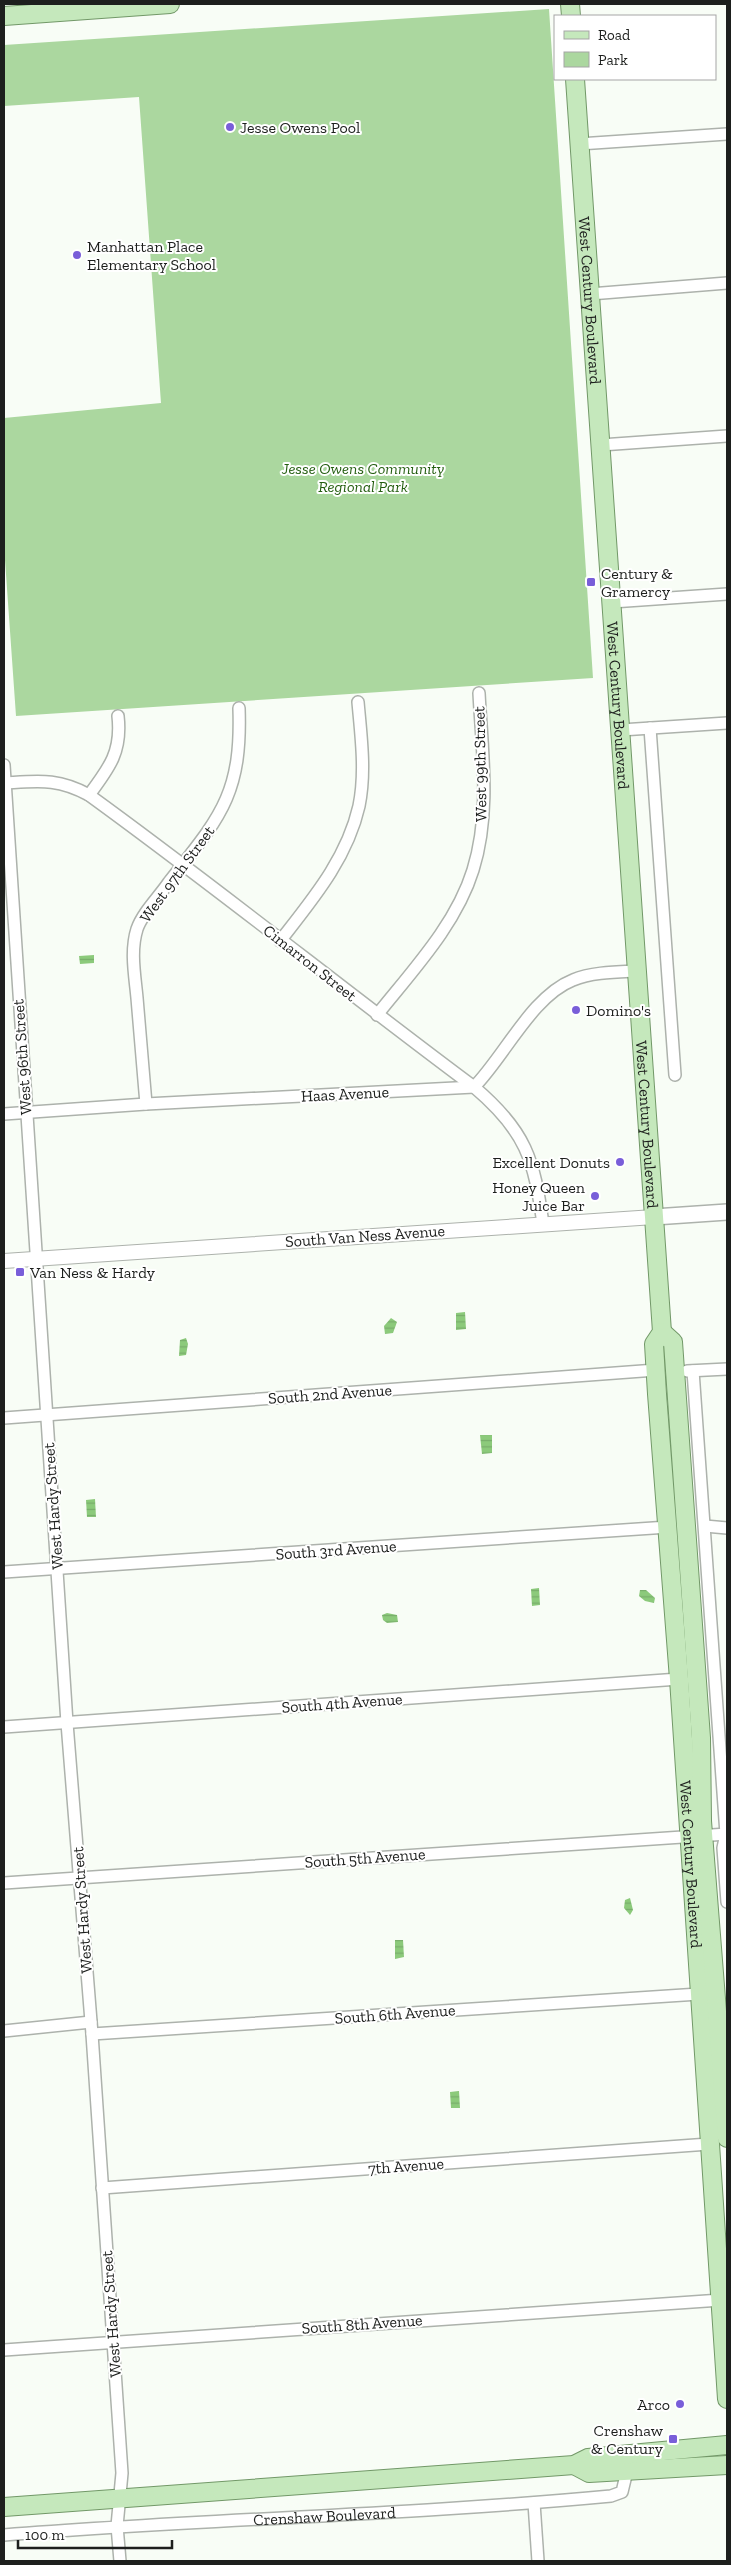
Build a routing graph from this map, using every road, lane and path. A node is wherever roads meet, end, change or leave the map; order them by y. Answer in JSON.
{"nodes":[{"id":1,"x":170,"y":4,"type":"edge"},
{"id":2,"x":24,"y":9,"type":"edge"},
{"id":3,"x":4,"y":16,"type":"edge"},
{"id":4,"x":575,"y":80,"type":"edge"},
{"id":5,"x":727,"y":134,"type":"edge"},
{"id":6,"x":579,"y":144,"type":"junction"},
{"id":7,"x":727,"y":283,"type":"edge"},
{"id":8,"x":590,"y":294,"type":"junction"},
{"id":9,"x":727,"y":436,"type":"edge"},
{"id":10,"x":601,"y":445,"type":"junction"},
{"id":11,"x":727,"y":594,"type":"edge"},
{"id":12,"x":612,"y":602,"type":"junction"},
{"id":13,"x":479,"y":693,"type":"dead end"},
{"id":14,"x":358,"y":702,"type":"dead end"},
{"id":15,"x":239,"y":708,"type":"dead end"},
{"id":16,"x":118,"y":716,"type":"dead end"},
{"id":17,"x":727,"y":723,"type":"edge"},
{"id":18,"x":650,"y":728,"type":"junction"},
{"id":19,"x":621,"y":730,"type":"junction"},
{"id":20,"x":4,"y":765,"type":"edge"},
{"id":21,"x":5,"y":783,"type":"junction"},
{"id":22,"x":90,"y":795,"type":"junction"},
{"id":23,"x":184,"y":864,"type":"junction"},
{"id":24,"x":280,"y":941,"type":"junction"},
{"id":25,"x":638,"y":971,"type":"junction"},
{"id":26,"x":377,"y":1015,"type":"junction"},
{"id":27,"x":675,"y":1075,"type":"dead end"},
{"id":28,"x":474,"y":1087,"type":"junction"},
{"id":29,"x":146,"y":1104,"type":"junction"},
{"id":30,"x":26,"y":1113,"type":"junction"},
{"id":31,"x":4,"y":1114,"type":"edge"},
{"id":32,"x":727,"y":1212,"type":"edge"},
{"id":33,"x":654,"y":1217,"type":"junction"},
{"id":34,"x":542,"y":1224,"type":"junction"},
{"id":35,"x":36,"y":1258,"type":"junction"},
{"id":36,"x":4,"y":1261,"type":"edge"},
{"id":37,"x":662,"y":1332,"type":"junction"},
{"id":38,"x":727,"y":1369,"type":"edge"},
{"id":39,"x":656,"y":1370,"type":"junction"},
{"id":40,"x":693,"y":1371,"type":"junction"},
{"id":41,"x":675,"y":1372,"type":"junction"},
{"id":42,"x":47,"y":1415,"type":"junction"},
{"id":43,"x":4,"y":1418,"type":"edge"},
{"id":44,"x":705,"y":1526,"type":"junction"},
{"id":45,"x":668,"y":1527,"type":"junction"},
{"id":46,"x":727,"y":1528,"type":"edge"},
{"id":47,"x":57,"y":1569,"type":"junction"},
{"id":48,"x":4,"y":1572,"type":"edge"},
{"id":49,"x":679,"y":1679,"type":"junction"},
{"id":50,"x":67,"y":1723,"type":"junction"},
{"id":51,"x":4,"y":1727,"type":"edge"},
{"id":52,"x":727,"y":1834,"type":"edge"},
{"id":53,"x":696,"y":1836,"type":"junction"},
{"id":54,"x":80,"y":1878,"type":"junction"},
{"id":55,"x":4,"y":1883,"type":"edge"},
{"id":56,"x":727,"y":1902,"type":"edge"},
{"id":57,"x":698,"y":1994,"type":"junction"},
{"id":58,"x":91,"y":2022,"type":"junction"},
{"id":59,"x":4,"y":2031,"type":"edge"},
{"id":60,"x":92,"y":2034,"type":"junction"},
{"id":61,"x":727,"y":2138,"type":"edge"},
{"id":62,"x":709,"y":2144,"type":"junction"},
{"id":63,"x":102,"y":2188,"type":"junction"},
{"id":64,"x":721,"y":2300,"type":"junction"},
{"id":65,"x":112,"y":2342,"type":"junction"},
{"id":66,"x":4,"y":2350,"type":"edge"},
{"id":67,"x":727,"y":2399,"type":"edge"},
{"id":68,"x":727,"y":2445,"type":"edge"},
{"id":69,"x":727,"y":2464,"type":"edge"},
{"id":70,"x":574,"y":2466,"type":"junction"},
{"id":71,"x":627,"y":2471,"type":"junction"},
{"id":72,"x":120,"y":2499,"type":"junction"},
{"id":73,"x":534,"y":2503,"type":"junction"},
{"id":74,"x":4,"y":2507,"type":"edge"},
{"id":75,"x":117,"y":2526,"type":"junction"},
{"id":76,"x":4,"y":2535,"type":"edge"},
{"id":77,"x":120,"y":2561,"type":"edge"},
{"id":78,"x":538,"y":2561,"type":"edge"}],
"edges":[{"from":1,"to":2,"type":"main road"},
{"from":2,"to":3,"type":"main road"},
{"from":4,"to":6,"type":"main road","name":"West Century Boulevard"},
{"from":5,"to":6,"type":"street"},
{"from":6,"to":8,"type":"main road","name":"West Century Boulevard"},
{"from":7,"to":8,"type":"street"},
{"from":8,"to":10,"type":"main road","name":"West Century Boulevard"},
{"from":9,"to":10,"type":"street"},
{"from":10,"to":12,"type":"main road","name":"West Century Boulevard"},
{"from":11,"to":12,"type":"street"},
{"from":12,"to":19,"type":"main road","name":"West Century Boulevard"},
{"from":13,"to":26,"type":"street","name":"West 99th Street"},
{"from":14,"to":24,"type":"street"},
{"from":15,"to":23,"type":"street","name":"West 97th Street"},
{"from":16,"to":22,"type":"street"},
{"from":17,"to":18,"type":"street"},
{"from":18,"to":19,"type":"street"},
{"from":18,"to":27,"type":"street","name":"West Century Boulevard"},
{"from":19,"to":25,"type":"main road","name":"West Century Boulevard"},
{"from":20,"to":21,"type":"street","name":"West 96th Street"},
{"from":21,"to":22,"type":"street","name":"Cimarron Street"},
{"from":21,"to":30,"type":"street","name":"West 96th Street"},
{"from":22,"to":23,"type":"street","name":"Cimarron Street"},
{"from":23,"to":24,"type":"street","name":"Cimarron Street"},
{"from":23,"to":29,"type":"street","name":"West 97th Street"},
{"from":24,"to":26,"type":"street","name":"Cimarron Street"},
{"from":25,"to":28,"type":"street"},
{"from":25,"to":33,"type":"main road","name":"West Century Boulevard"},
{"from":26,"to":28,"type":"street","name":"Cimarron Street"},
{"from":28,"to":29,"type":"street","name":"Haas Avenue"},
{"from":28,"to":34,"type":"street","name":"Cimarron Street"},
{"from":29,"to":30,"type":"street","name":"Haas Avenue"},
{"from":30,"to":31,"type":"street","name":"Haas Avenue"},
{"from":30,"to":35,"type":"street","name":"West 96th Street"},
{"from":32,"to":33,"type":"main road","name":"South Van Ness Avenue"},
{"from":33,"to":34,"type":"street","name":"South Van Ness Avenue"},
{"from":33,"to":37,"type":"main road","name":"West Century Boulevard"},
{"from":34,"to":35,"type":"street","name":"South Van Ness Avenue"},
{"from":35,"to":36,"type":"street","name":"South Van Ness Avenue"},
{"from":35,"to":42,"type":"street","name":"West Hardy Street"},
{"from":37,"to":39,"type":"main road","name":"West Century Boulevard"},
{"from":37,"to":41,"type":"main road","name":"West Century Boulevard"},
{"from":38,"to":40,"type":"street"},
{"from":39,"to":42,"type":"street","name":"South 2nd Avenue"},
{"from":39,"to":45,"type":"main road","name":"West Century Boulevard"},
{"from":40,"to":41,"type":"street"},
{"from":40,"to":44,"type":"street","name":"West Century Boulevard"},
{"from":41,"to":53,"type":"main road","name":"West Century Boulevard"},
{"from":42,"to":43,"type":"street","name":"South 2nd Avenue"},
{"from":42,"to":47,"type":"street","name":"West Hardy Street"},
{"from":44,"to":46,"type":"street"},
{"from":44,"to":52,"type":"street","name":"West Century Boulevard"},
{"from":45,"to":47,"type":"street","name":"South 3rd Avenue"},
{"from":45,"to":49,"type":"main road","name":"West Century Boulevard"},
{"from":47,"to":48,"type":"street","name":"South 3rd Avenue"},
{"from":47,"to":50,"type":"street","name":"West Hardy Street"},
{"from":49,"to":50,"type":"street","name":"South 4th Avenue"},
{"from":49,"to":53,"type":"main road","name":"West Century Boulevard"},
{"from":50,"to":51,"type":"street","name":"South 4th Avenue"},
{"from":50,"to":54,"type":"street","name":"West Hardy Street"},
{"from":52,"to":53,"type":"street","name":"South 5th Avenue"},
{"from":52,"to":56,"type":"street","name":"West Century Boulevard"},
{"from":53,"to":54,"type":"street","name":"South 5th Avenue"},
{"from":53,"to":57,"type":"main road","name":"West Century Boulevard"},
{"from":53,"to":61,"type":"main road","name":"West Century Boulevard"},
{"from":54,"to":55,"type":"street","name":"South 5th Avenue"},
{"from":54,"to":58,"type":"street","name":"West Hardy Street"},
{"from":57,"to":60,"type":"street","name":"South 6th Avenue"},
{"from":57,"to":62,"type":"main road","name":"West Century Boulevard"},
{"from":58,"to":59,"type":"street"},
{"from":58,"to":60,"type":"street","name":"West Hardy Street"},
{"from":60,"to":63,"type":"street","name":"West Hardy Street"},
{"from":62,"to":63,"type":"street","name":"7th Avenue"},
{"from":62,"to":64,"type":"main road","name":"West Century Boulevard"},
{"from":63,"to":65,"type":"street","name":"West Hardy Street"},
{"from":64,"to":65,"type":"street","name":"South 8th Avenue"},
{"from":64,"to":67,"type":"main road","name":"West Century Boulevard"},
{"from":65,"to":66,"type":"street","name":"South 8th Avenue"},
{"from":65,"to":72,"type":"street","name":"West Hardy Street"},
{"from":68,"to":70,"type":"main road","name":"Crenshaw Boulevard"},
{"from":69,"to":71,"type":"main road","name":"Crenshaw Boulevard"},
{"from":70,"to":71,"type":"main road","name":"Crenshaw Boulevard"},
{"from":70,"to":72,"type":"main road","name":"Crenshaw Boulevard"},
{"from":71,"to":73,"type":"street","name":"Crenshaw Boulevard"},
{"from":72,"to":74,"type":"main road","name":"Crenshaw Boulevard"},
{"from":72,"to":75,"type":"street","name":"West Hardy Street"},
{"from":73,"to":75,"type":"street","name":"Crenshaw Boulevard"},
{"from":73,"to":78,"type":"street"},
{"from":75,"to":76,"type":"street","name":"Crenshaw Boulevard"},
{"from":75,"to":77,"type":"street","name":"West Hardy Street"}]}
